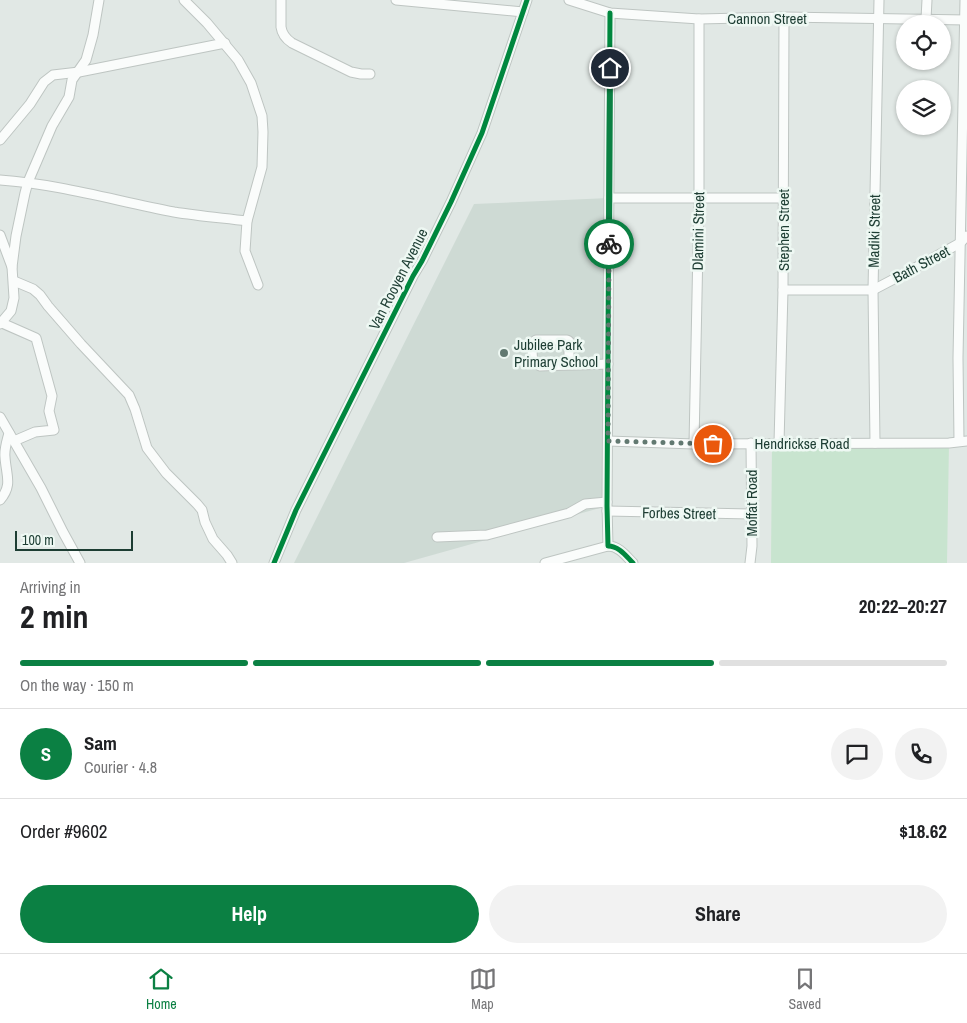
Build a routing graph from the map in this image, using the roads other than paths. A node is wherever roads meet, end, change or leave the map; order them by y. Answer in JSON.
{"nodes":[{"id":1,"x":100,"y":0,"type":"edge"},
{"id":2,"x":184,"y":0,"type":"edge"},
{"id":3,"x":281,"y":0,"type":"edge"},
{"id":4,"x":396,"y":0,"type":"edge"},
{"id":5,"x":528,"y":0,"type":"edge"},
{"id":6,"x":570,"y":0,"type":"edge"},
{"id":7,"x":879,"y":0,"type":"edge"},
{"id":8,"x":927,"y":0,"type":"edge"},
{"id":9,"x":965,"y":0,"type":"edge"},
{"id":10,"x":523,"y":12,"type":"junction"},
{"id":11,"x":610,"y":13,"type":"junction"},
{"id":12,"x":926,"y":15,"type":"edge"},
{"id":13,"x":784,"y":17,"type":"junction"},
{"id":14,"x":699,"y":19,"type":"junction"},
{"id":15,"x":878,"y":19,"type":"junction"},
{"id":16,"x":896,"y":19,"type":"edge"},
{"id":17,"x":951,"y":20,"type":"edge"},
{"id":18,"x":966,"y":20,"type":"edge"},
{"id":19,"x":225,"y":43,"type":"junction"},
{"id":20,"x":79,"y":72,"type":"junction"},
{"id":21,"x":370,"y":74,"type":"dead end"},
{"id":22,"x":0,"y":140,"type":"edge"},
{"id":23,"x":0,"y":180,"type":"edge"},
{"id":24,"x":28,"y":182,"type":"junction"},
{"id":25,"x":609,"y":198,"type":"junction"},
{"id":26,"x":699,"y":198,"type":"junction"},
{"id":27,"x":783,"y":198,"type":"junction"},
{"id":28,"x":247,"y":221,"type":"junction"},
{"id":29,"x":0,"y":235,"type":"edge"},
{"id":30,"x":967,"y":236,"type":"edge"},
{"id":31,"x":960,"y":243,"type":"junction"},
{"id":32,"x":12,"y":267,"type":"junction"},
{"id":33,"x":14,"y":281,"type":"junction"},
{"id":34,"x":258,"y":285,"type":"dead end"},
{"id":35,"x":782,"y":290,"type":"junction"},
{"id":36,"x":873,"y":290,"type":"junction"},
{"id":37,"x":1,"y":323,"type":"edge"},
{"id":38,"x":962,"y":358,"type":"edge"},
{"id":39,"x":608,"y":364,"type":"junction"},
{"id":40,"x":569,"y":365,"type":"junction"},
{"id":41,"x":0,"y":417,"type":"edge"},
{"id":42,"x":11,"y":437,"type":"junction"},
{"id":43,"x":608,"y":441,"type":"junction"},
{"id":44,"x":963,"y":441,"type":"edge"},
{"id":45,"x":751,"y":443,"type":"junction"},
{"id":46,"x":779,"y":443,"type":"junction"},
{"id":47,"x":875,"y":443,"type":"junction"},
{"id":48,"x":694,"y":444,"type":"junction"},
{"id":49,"x":0,"y":500,"type":"edge"},
{"id":50,"x":607,"y":506,"type":"junction"},
{"id":51,"x":751,"y":514,"type":"junction"},
{"id":52,"x":437,"y":538,"type":"dead end"},
{"id":53,"x":608,"y":546,"type":"junction"},
{"id":54,"x":80,"y":563,"type":"edge"},
{"id":55,"x":232,"y":563,"type":"edge"},
{"id":56,"x":274,"y":563,"type":"edge"},
{"id":57,"x":545,"y":563,"type":"edge"},
{"id":58,"x":633,"y":563,"type":"edge"},
{"id":59,"x":750,"y":563,"type":"edge"}],
"edges":[{"from":1,"to":20,"type":"street"},
{"from":2,"to":19,"type":"street"},
{"from":3,"to":21,"type":"street"},
{"from":4,"to":10,"type":"street"},
{"from":5,"to":10,"type":"street","name":"Van Rooyen Avenue"},
{"from":6,"to":11,"type":"street","name":"Cannon Street"},
{"from":7,"to":15,"type":"street","name":"Madiki Street"},
{"from":8,"to":12,"type":"street"},
{"from":9,"to":18,"type":"street"},
{"from":10,"to":56,"type":"street","name":"Van Rooyen Avenue"},
{"from":11,"to":14,"type":"street","name":"Cannon Street"},
{"from":11,"to":25,"type":"street"},
{"from":13,"to":14,"type":"street","name":"Cannon Street"},
{"from":13,"to":15,"type":"street","name":"Cannon Street"},
{"from":13,"to":27,"type":"street","name":"Stephen Street"},
{"from":14,"to":26,"type":"street","name":"Dlamini Street"},
{"from":15,"to":16,"type":"street","name":"Cannon Street"},
{"from":15,"to":36,"type":"street","name":"Madiki Street"},
{"from":17,"to":18,"type":"street","name":"Cannon Street"},
{"from":18,"to":31,"type":"street"},
{"from":19,"to":20,"type":"street"},
{"from":19,"to":28,"type":"street"},
{"from":20,"to":22,"type":"street"},
{"from":20,"to":24,"type":"street"},
{"from":23,"to":24,"type":"street"},
{"from":24,"to":28,"type":"street"},
{"from":24,"to":32,"type":"street"},
{"from":25,"to":26,"type":"street"},
{"from":25,"to":39,"type":"street"},
{"from":26,"to":27,"type":"street"},
{"from":26,"to":48,"type":"street","name":"Dlamini Street"},
{"from":27,"to":35,"type":"street","name":"Stephen Street"},
{"from":28,"to":34,"type":"street"},
{"from":29,"to":32,"type":"street"},
{"from":30,"to":31,"type":"street","name":"Bath Street"},
{"from":31,"to":36,"type":"street","name":"Bath Street"},
{"from":31,"to":38,"type":"street"},
{"from":32,"to":33,"type":"street"},
{"from":33,"to":37,"type":"street"},
{"from":33,"to":55,"type":"street"},
{"from":35,"to":36,"type":"street","name":"Bath Street"},
{"from":35,"to":46,"type":"street","name":"Stephen Street"},
{"from":36,"to":47,"type":"street","name":"Madiki Street"},
{"from":37,"to":42,"type":"street"},
{"from":38,"to":44,"type":"street"},
{"from":39,"to":40,"type":"street"},
{"from":39,"to":43,"type":"street"},
{"from":40,"to":40,"type":"street"},
{"from":41,"to":42,"type":"street"},
{"from":42,"to":49,"type":"street"},
{"from":42,"to":54,"type":"street"},
{"from":43,"to":48,"type":"street","name":"Hendrickse Road"},
{"from":43,"to":50,"type":"street"},
{"from":44,"to":47,"type":"street","name":"Hendrickse Road"},
{"from":45,"to":46,"type":"street","name":"Hendrickse Road"},
{"from":45,"to":48,"type":"street","name":"Hendrickse Road"},
{"from":45,"to":51,"type":"street","name":"Moffat Road"},
{"from":46,"to":47,"type":"street","name":"Hendrickse Road"},
{"from":50,"to":51,"type":"street","name":"Forbes Street"},
{"from":50,"to":52,"type":"street","name":"Forbes Street"},
{"from":50,"to":53,"type":"street"},
{"from":51,"to":59,"type":"street","name":"Moffat Road"},
{"from":53,"to":57,"type":"street"},
{"from":53,"to":58,"type":"street"}]}
